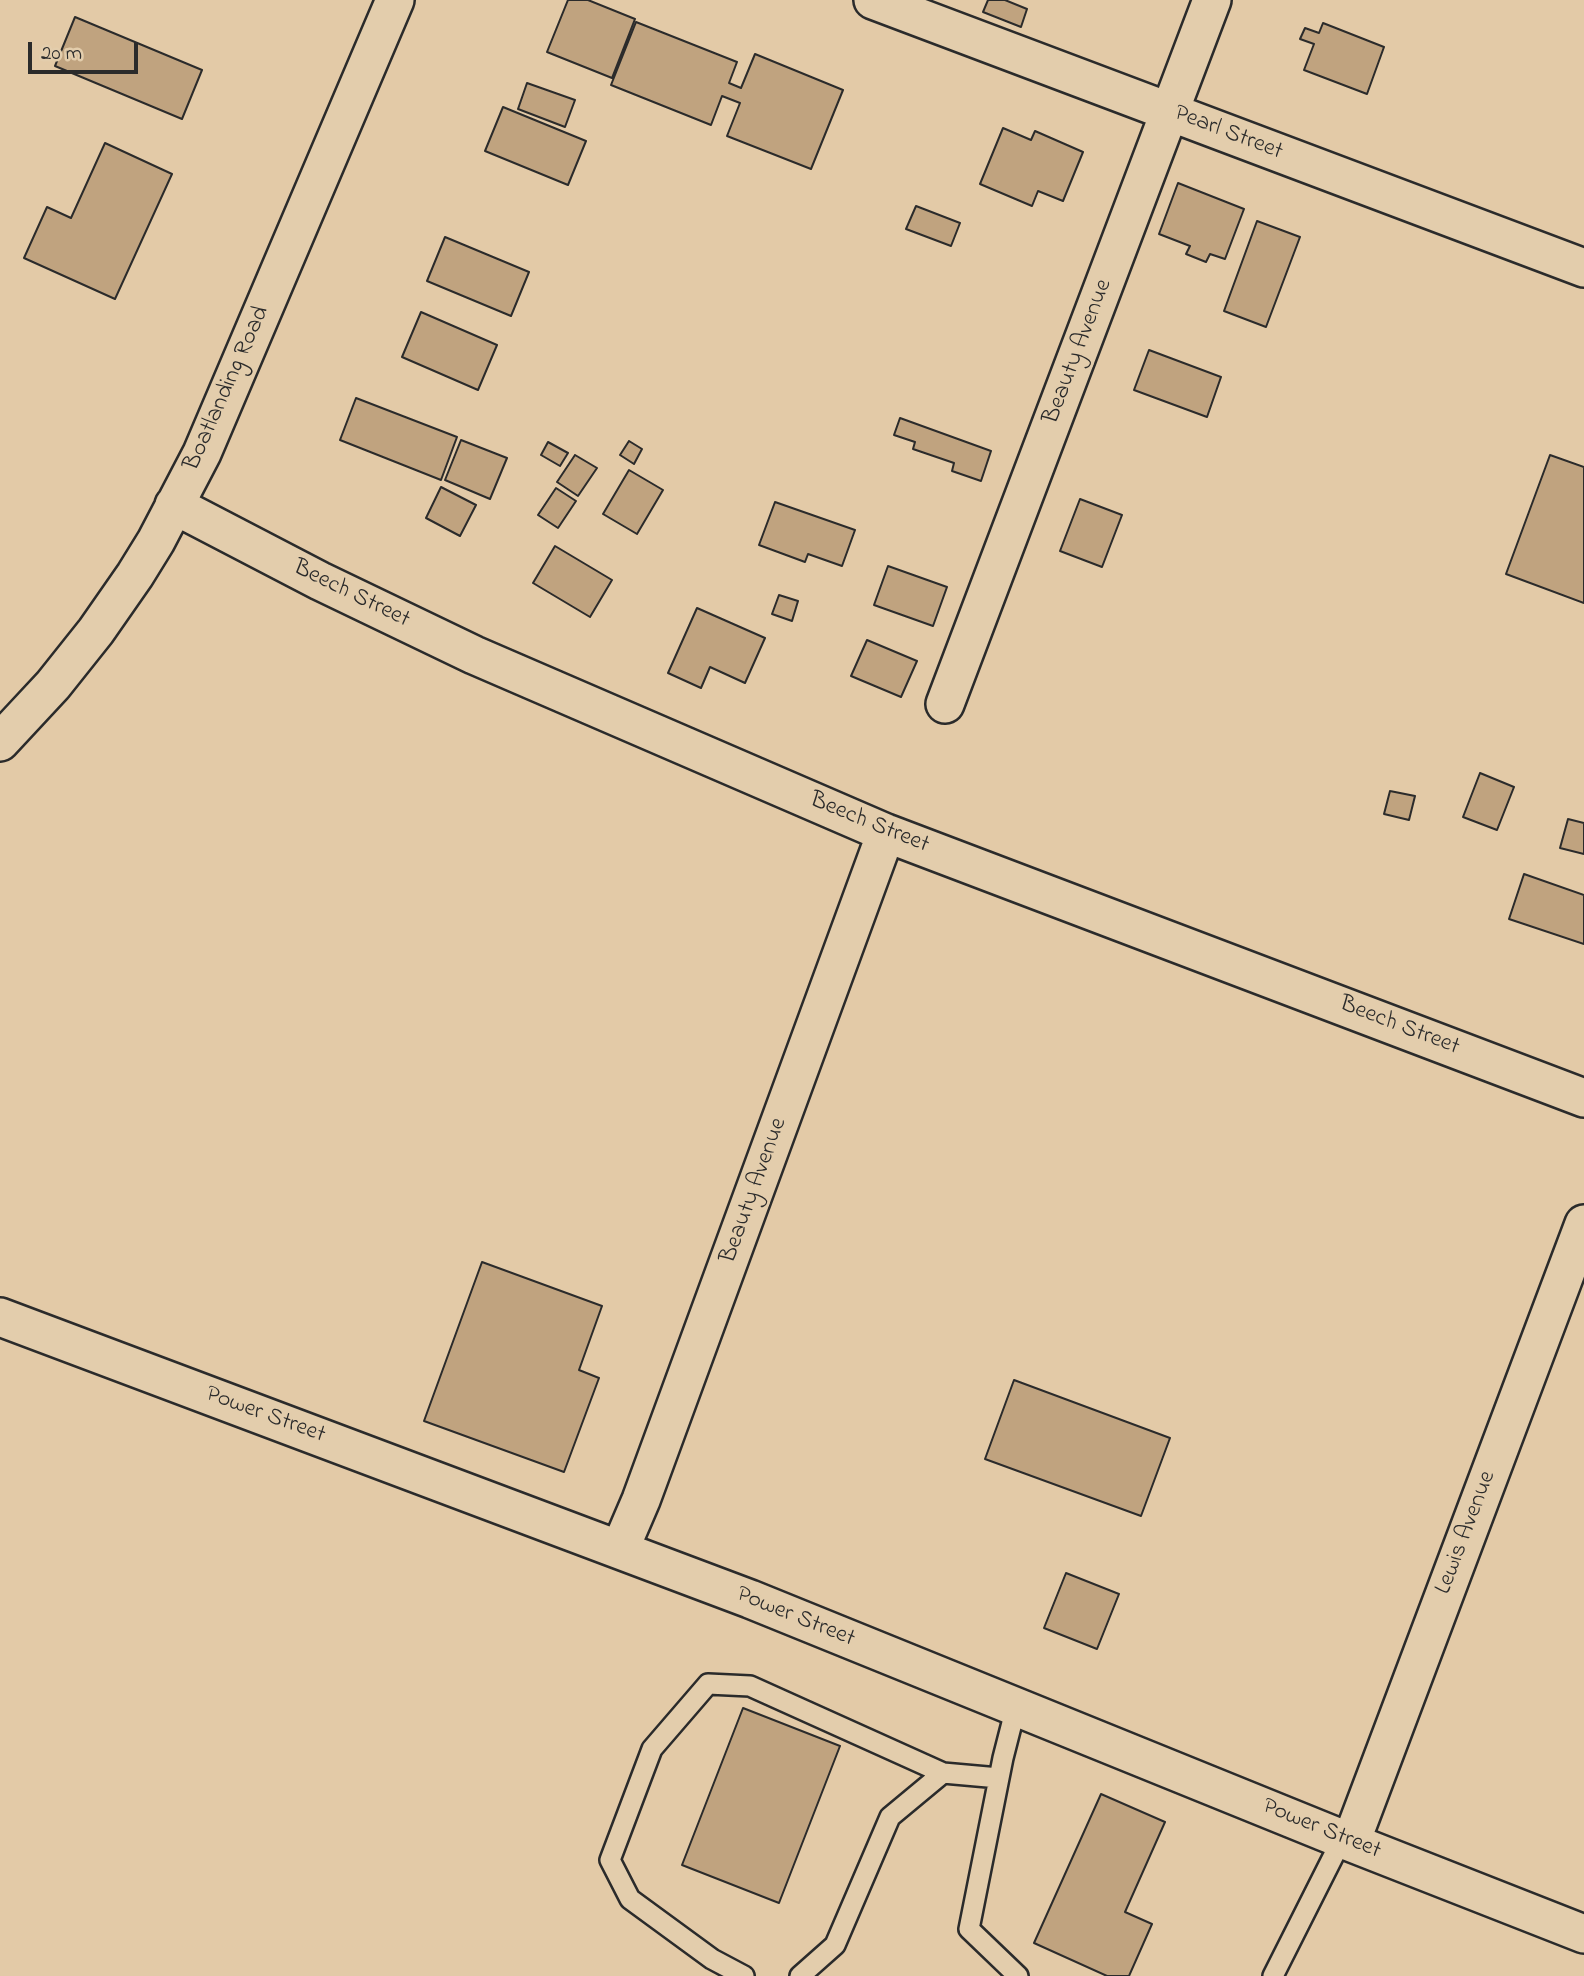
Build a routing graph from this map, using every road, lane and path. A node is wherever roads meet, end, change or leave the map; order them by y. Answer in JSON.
{"nodes":[{"id":1,"x":395,"y":0,"type":"edge"},
{"id":2,"x":873,"y":0,"type":"edge"},
{"id":3,"x":1212,"y":0,"type":"edge"},
{"id":4,"x":1170,"y":112,"type":"junction"},
{"id":5,"x":1584,"y":268,"type":"edge"},
{"id":6,"x":174,"y":505,"type":"junction"},
{"id":7,"x":945,"y":704,"type":"dead end"},
{"id":8,"x":0,"y":742,"type":"edge"},
{"id":9,"x":886,"y":833,"type":"junction"},
{"id":10,"x":1584,"y":1098,"type":"edge"},
{"id":11,"x":1584,"y":1224,"type":"edge"},
{"id":12,"x":0,"y":1317,"type":"edge"},
{"id":13,"x":621,"y":1549,"type":"junction"},
{"id":14,"x":1016,"y":1707,"type":"junction"},
{"id":15,"x":943,"y":1773,"type":"junction"},
{"id":16,"x":999,"y":1779,"type":"junction"},
{"id":17,"x":1346,"y":1840,"type":"junction"},
{"id":18,"x":1584,"y":1934,"type":"edge"},
{"id":19,"x":744,"y":1976,"type":"edge"},
{"id":20,"x":800,"y":1976,"type":"edge"},
{"id":21,"x":1017,"y":1976,"type":"edge"},
{"id":22,"x":1273,"y":1976,"type":"edge"}],
"edges":[{"from":1,"to":6,"type":"street","name":"Boatlanding Road"},
{"from":2,"to":4,"type":"street","name":"Pearl Street"},
{"from":3,"to":4,"type":"street","name":"Beauty Avenue"},
{"from":4,"to":5,"type":"street","name":"Pearl Street"},
{"from":4,"to":7,"type":"street","name":"Beauty Avenue"},
{"from":6,"to":8,"type":"street","name":"Boatlanding Road"},
{"from":6,"to":9,"type":"street","name":"Beech Street"},
{"from":9,"to":10,"type":"street","name":"Beech Street"},
{"from":9,"to":13,"type":"street","name":"Beauty Avenue"},
{"from":11,"to":17,"type":"street","name":"Lewis Avenue"},
{"from":12,"to":13,"type":"street","name":"Power Street"},
{"from":13,"to":14,"type":"street","name":"Power Street"},
{"from":14,"to":16,"type":"lane"},
{"from":14,"to":17,"type":"street","name":"Power Street"},
{"from":15,"to":16,"type":"lane"},
{"from":15,"to":19,"type":"lane"},
{"from":15,"to":20,"type":"lane"},
{"from":16,"to":21,"type":"lane"},
{"from":17,"to":18,"type":"street","name":"Power Street"},
{"from":17,"to":22,"type":"lane"}]}
